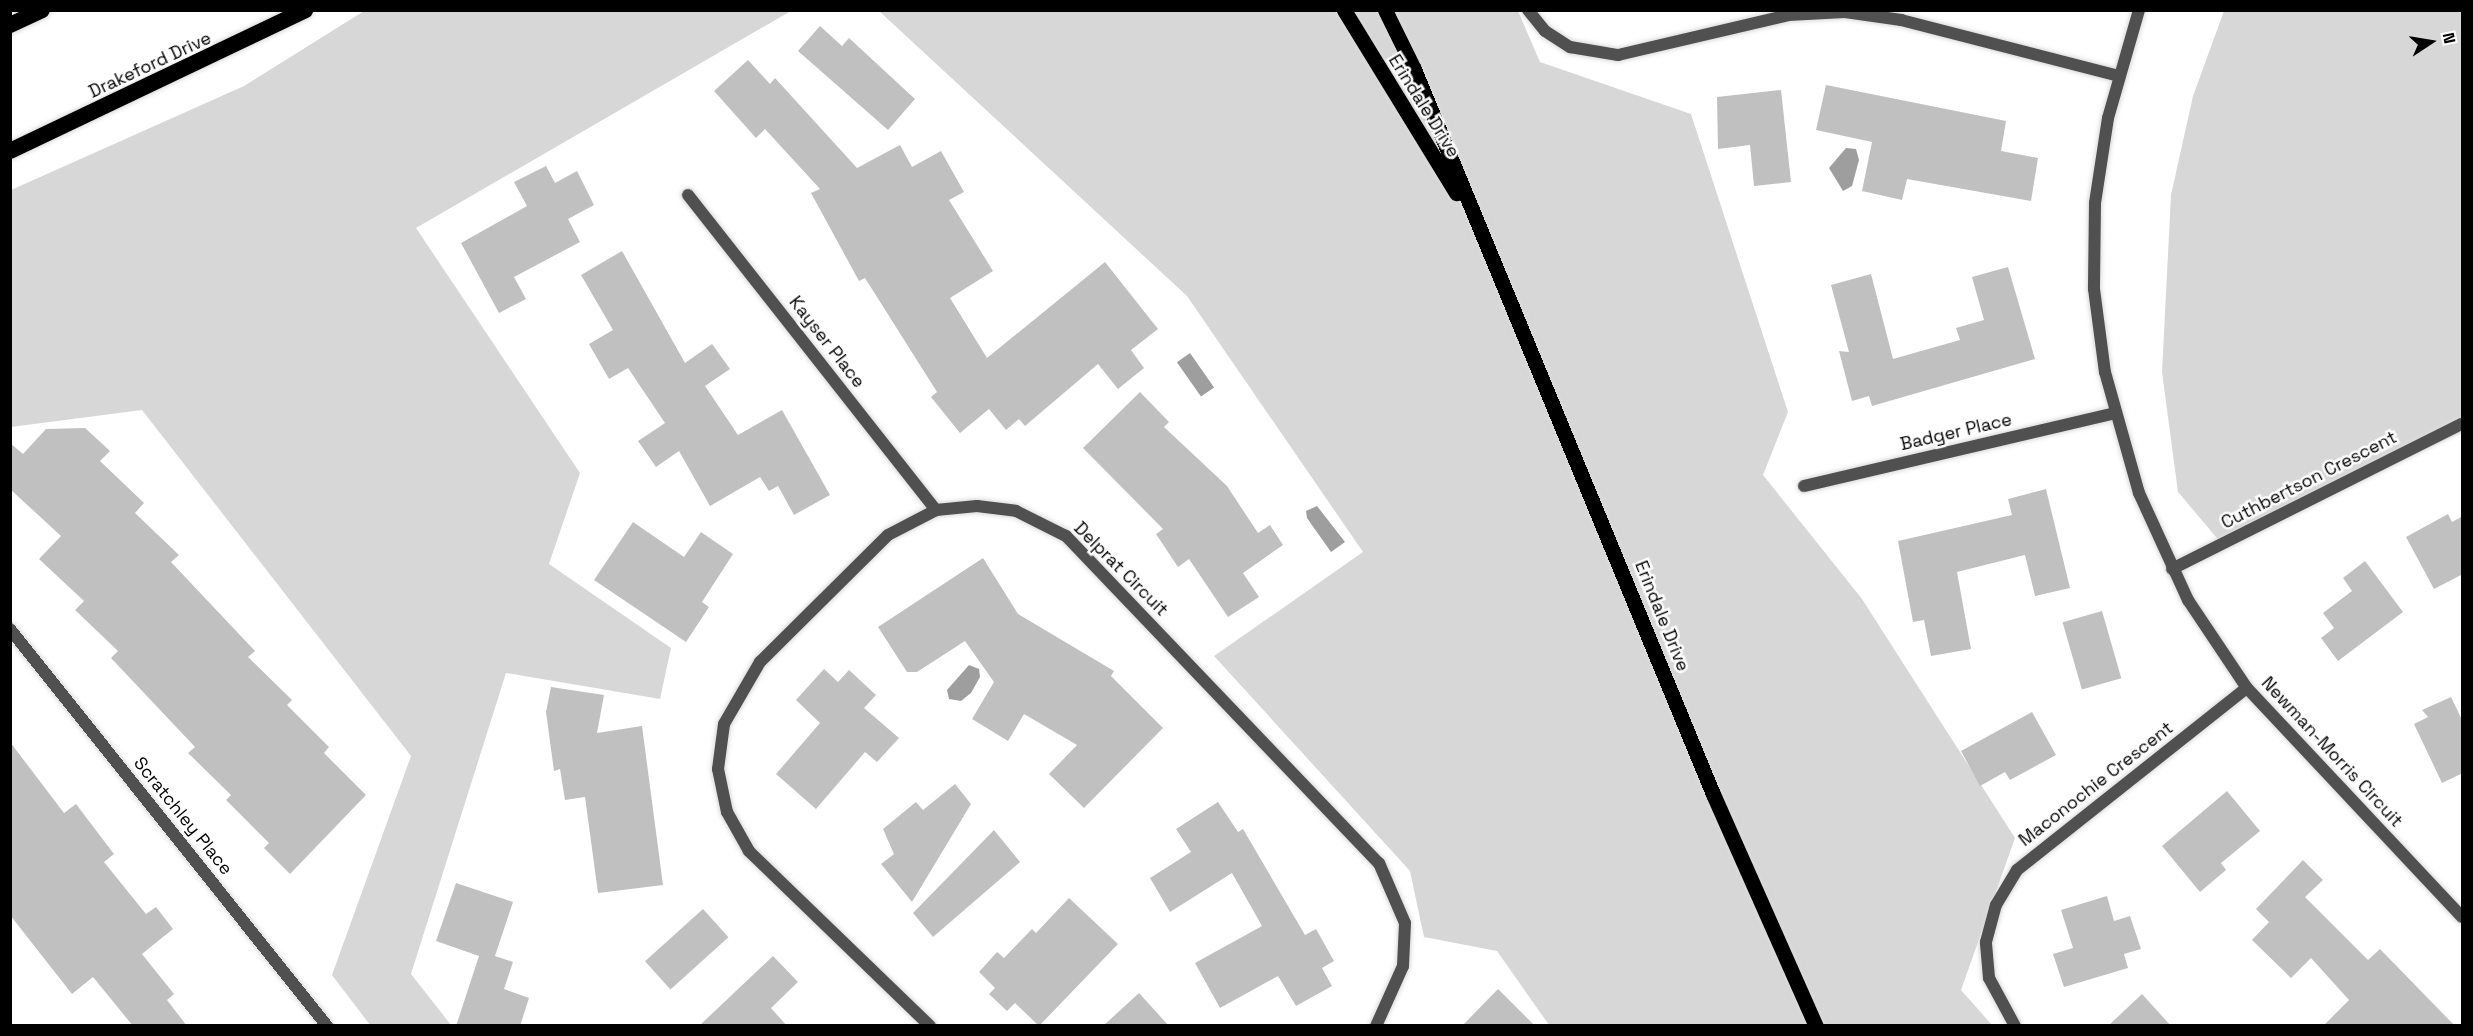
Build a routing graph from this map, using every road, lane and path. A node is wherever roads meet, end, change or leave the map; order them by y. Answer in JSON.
{"nodes":[{"id":1,"x":42,"y":10,"type":"edge"},
{"id":2,"x":305,"y":10,"type":"edge"},
{"id":3,"x":1344,"y":10,"type":"edge"},
{"id":4,"x":1385,"y":10,"type":"edge"},
{"id":5,"x":1528,"y":10,"type":"edge"},
{"id":6,"x":2139,"y":10,"type":"edge"},
{"id":7,"x":10,"y":25,"type":"edge"},
{"id":8,"x":2119,"y":76,"type":"junction"},
{"id":9,"x":10,"y":151,"type":"edge"},
{"id":10,"x":688,"y":195,"type":"dead end"},
{"id":11,"x":1473,"y":220,"type":"junction"},
{"id":12,"x":2116,"y":413,"type":"junction"},
{"id":13,"x":2463,"y":424,"type":"edge"},
{"id":14,"x":1804,"y":486,"type":"dead end"},
{"id":15,"x":936,"y":510,"type":"junction"},
{"id":16,"x":2172,"y":569,"type":"junction"},
{"id":17,"x":10,"y":629,"type":"edge"},
{"id":18,"x":2247,"y":688,"type":"junction"},
{"id":19,"x":2463,"y":917,"type":"edge"},
{"id":20,"x":327,"y":1026,"type":"edge"},
{"id":21,"x":930,"y":1026,"type":"edge"},
{"id":22,"x":1376,"y":1026,"type":"edge"},
{"id":23,"x":1816,"y":1026,"type":"edge"},
{"id":24,"x":2015,"y":1026,"type":"edge"}],
"edges":[{"from":1,"to":7,"type":"highway"},
{"from":2,"to":9,"type":"highway","name":"Drakeford Drive"},
{"from":3,"to":11,"type":"main road","name":"Erindale Drive"},
{"from":4,"to":11,"type":"main road","name":"Erindale Drive"},
{"from":5,"to":8,"type":"street"},
{"from":6,"to":8,"type":"street","name":"Newman-Morris Circuit"},
{"from":8,"to":12,"type":"street","name":"Newman-Morris Circuit"},
{"from":10,"to":15,"type":"street","name":"Kayser Place"},
{"from":11,"to":23,"type":"main road","name":"Erindale Drive"},
{"from":12,"to":14,"type":"street","name":"Badger Place"},
{"from":12,"to":16,"type":"street","name":"Newman-Morris Circuit"},
{"from":13,"to":16,"type":"street","name":"Cuthbertson Crescent"},
{"from":15,"to":21,"type":"street","name":"Delprat Circuit"},
{"from":15,"to":22,"type":"street","name":"Delprat Circuit"},
{"from":16,"to":18,"type":"street","name":"Newman-Morris Circuit"},
{"from":17,"to":20,"type":"street","name":"Scratchley Place"},
{"from":18,"to":19,"type":"street","name":"Newman-Morris Circuit"},
{"from":18,"to":24,"type":"street","name":"Maconochie Crescent"}]}
